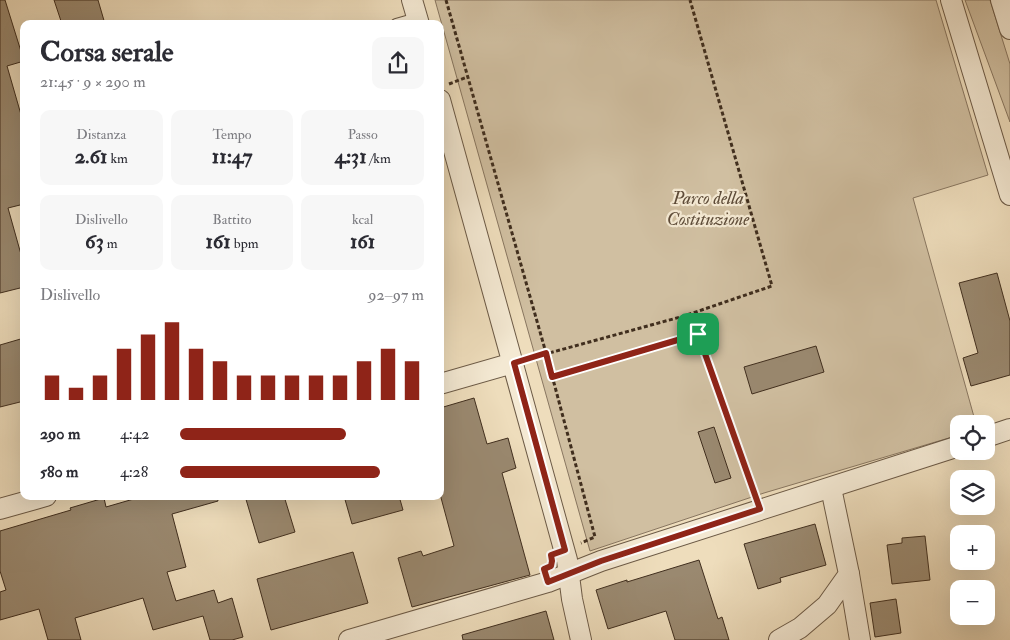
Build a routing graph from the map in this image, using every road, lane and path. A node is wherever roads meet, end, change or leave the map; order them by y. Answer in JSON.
{"nodes":[{"id":1,"x":446,"y":0,"type":"edge"},
{"id":2,"x":690,"y":0,"type":"edge"},
{"id":3,"x":950,"y":0,"type":"edge"},
{"id":4,"x":1001,"y":0,"type":"edge"},
{"id":5,"x":416,"y":14,"type":"edge"},
{"id":6,"x":404,"y":20,"type":"edge"},
{"id":7,"x":1010,"y":29,"type":"edge"},
{"id":8,"x":467,"y":77,"type":"junction"},
{"id":9,"x":444,"y":86,"type":"edge"},
{"id":10,"x":444,"y":114,"type":"edge"},
{"id":11,"x":1010,"y":195,"type":"edge"},
{"id":12,"x":546,"y":353,"type":"junction"},
{"id":13,"x":514,"y":363,"type":"junction"},
{"id":14,"x":552,"y":377,"type":"junction"},
{"id":15,"x":444,"y":383,"type":"edge"},
{"id":16,"x":1010,"y":429,"type":"edge"},
{"id":17,"x":995,"y":434,"type":"edge"},
{"id":18,"x":950,"y":449,"type":"edge"},
{"id":19,"x":831,"y":488,"type":"junction"},
{"id":20,"x":32,"y":500,"type":"edge"},
{"id":21,"x":0,"y":509,"type":"edge"},
{"id":22,"x":760,"y":509,"type":"junction"},
{"id":23,"x":565,"y":550,"type":"junction"},
{"id":24,"x":570,"y":573,"type":"junction"},
{"id":25,"x":849,"y":574,"type":"junction"},
{"id":26,"x":348,"y":640,"type":"edge"},
{"id":27,"x":581,"y":640,"type":"edge"},
{"id":28,"x":780,"y":640,"type":"edge"},
{"id":29,"x":860,"y":640,"type":"edge"}],
"edges":[{"from":1,"to":8,"type":"path"},
{"from":2,"to":12,"type":"path"},
{"from":3,"to":11,"type":"street"},
{"from":4,"to":7,"type":"street"},
{"from":5,"to":6,"type":"lane"},
{"from":8,"to":9,"type":"path"},
{"from":8,"to":12,"type":"path"},
{"from":10,"to":13,"type":"street"},
{"from":12,"to":13,"type":"path"},
{"from":12,"to":14,"type":"path"},
{"from":13,"to":15,"type":"street"},
{"from":13,"to":23,"type":"street"},
{"from":14,"to":22,"type":"path"},
{"from":14,"to":23,"type":"path"},
{"from":16,"to":17,"type":"street"},
{"from":18,"to":19,"type":"street"},
{"from":19,"to":22,"type":"street"},
{"from":19,"to":25,"type":"street"},
{"from":20,"to":21,"type":"street"},
{"from":22,"to":24,"type":"street"},
{"from":23,"to":24,"type":"street"},
{"from":24,"to":26,"type":"street"},
{"from":24,"to":27,"type":"street"},
{"from":25,"to":28,"type":"street"},
{"from":25,"to":29,"type":"street"}]}
